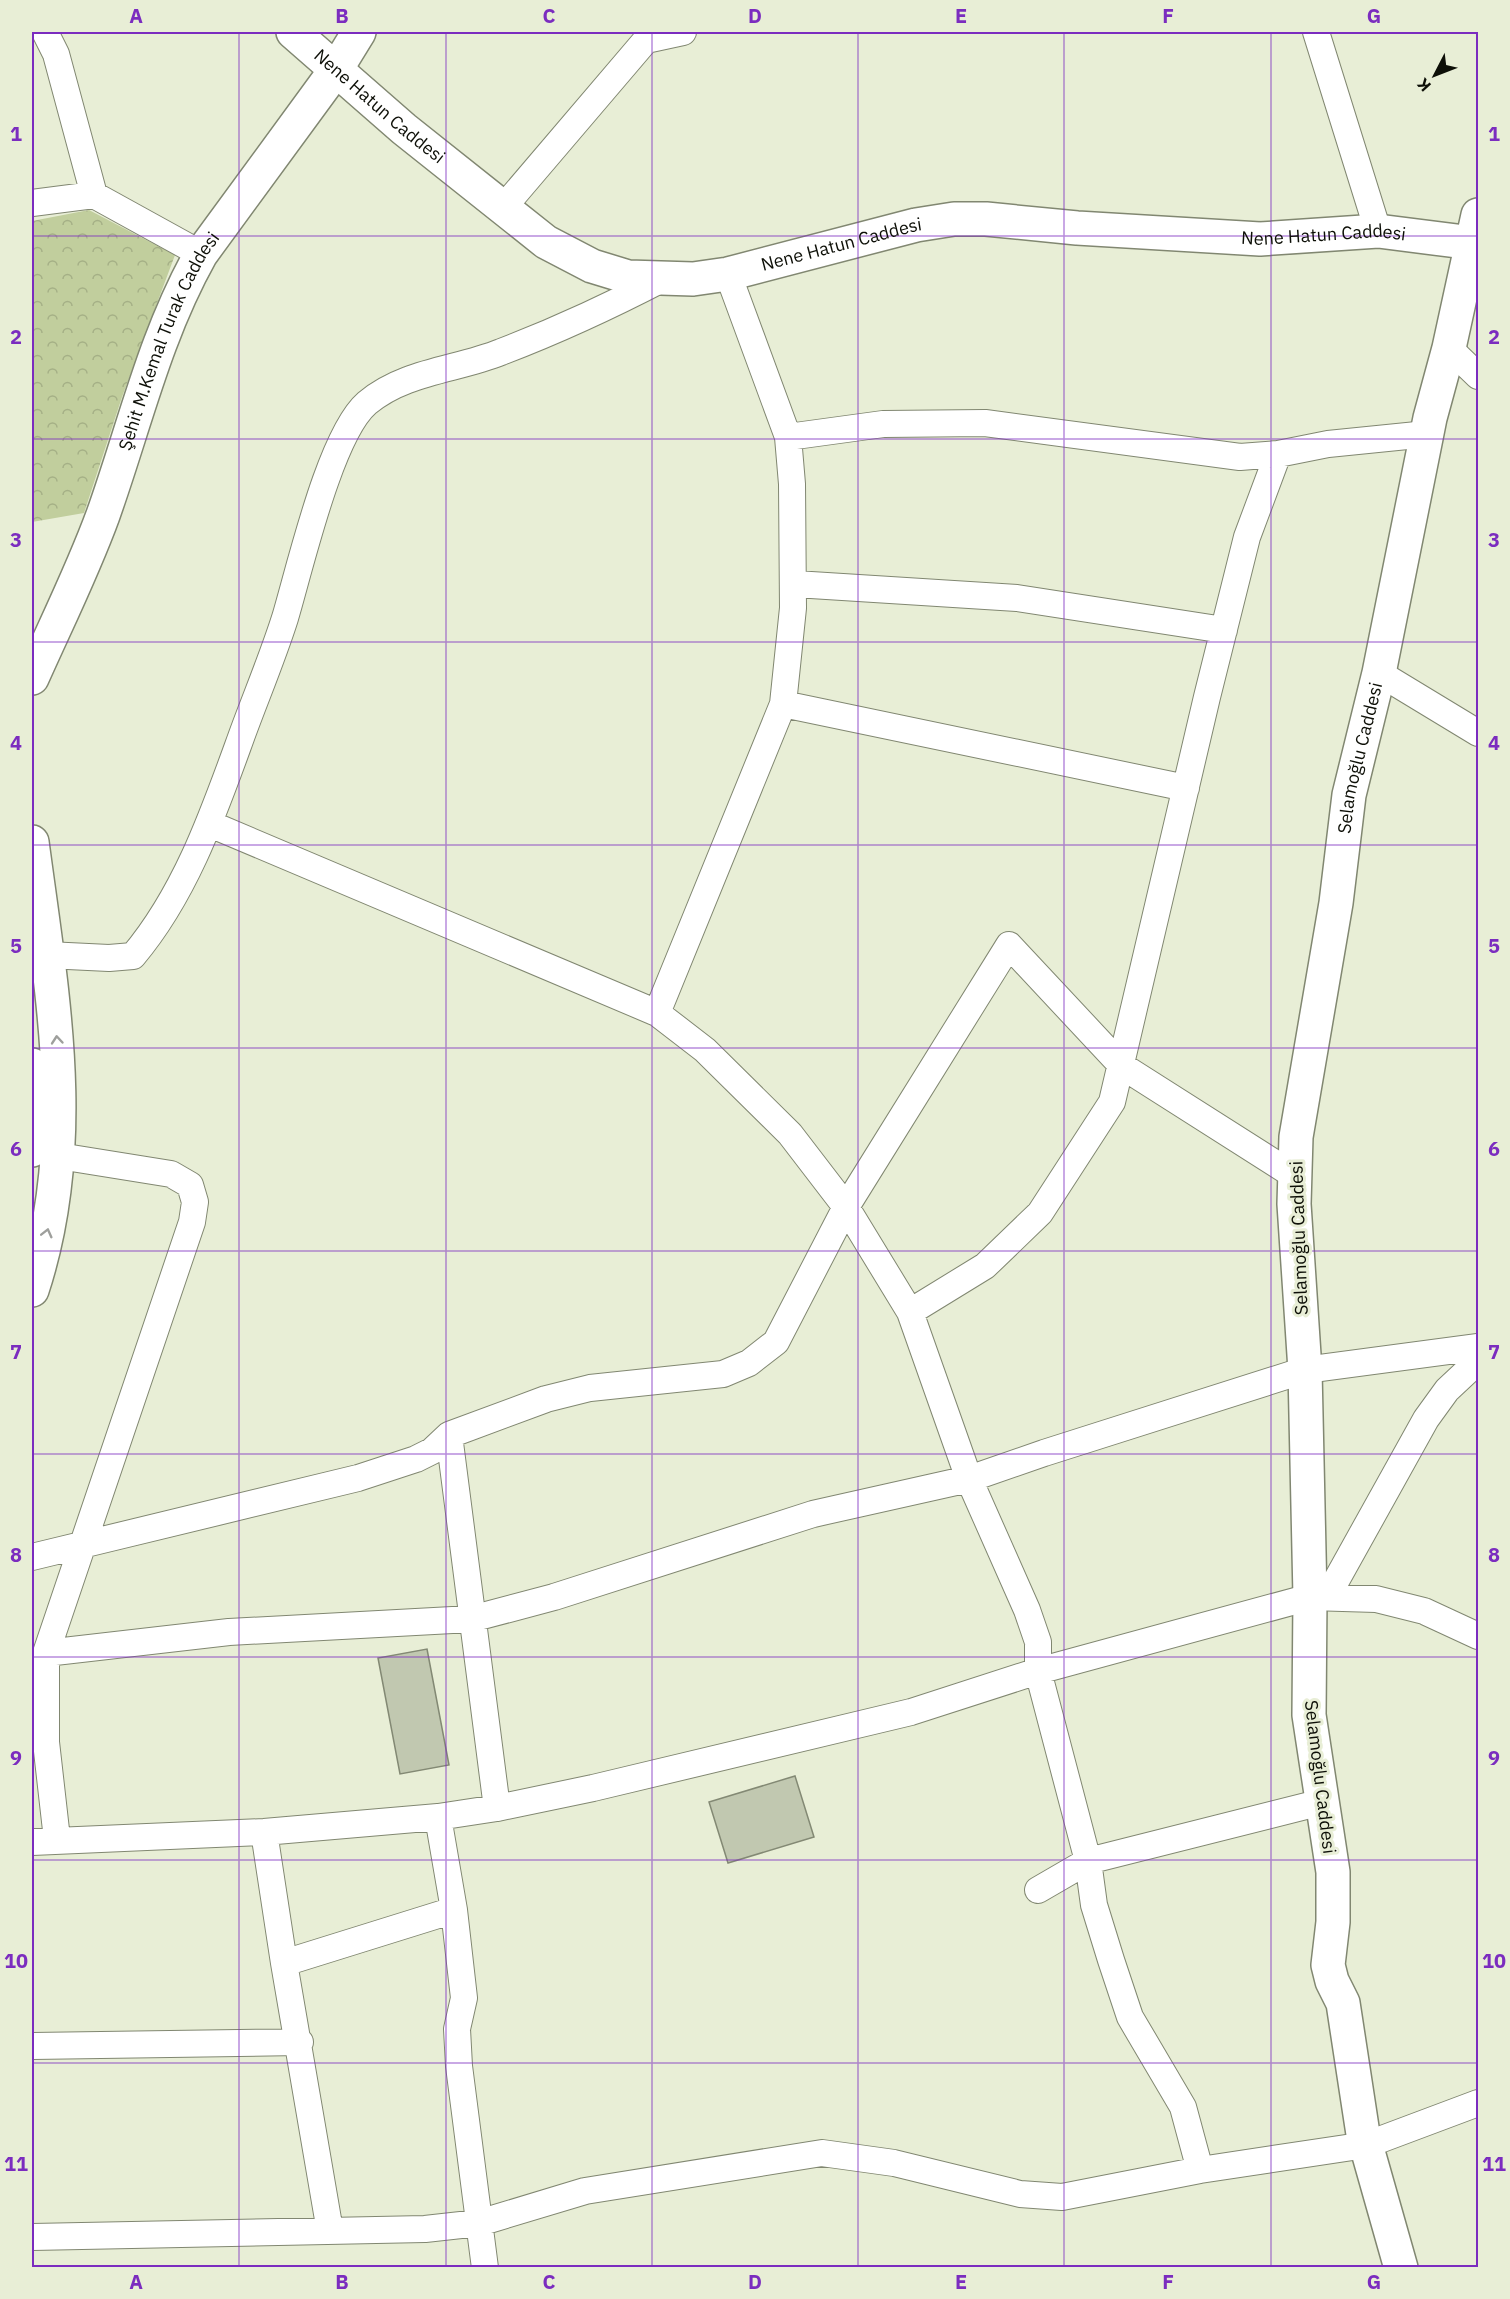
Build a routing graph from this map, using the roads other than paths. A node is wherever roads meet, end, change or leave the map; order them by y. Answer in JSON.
{"nodes":[{"id":1,"x":45,"y":32,"type":"edge"},
{"id":2,"x":293,"y":32,"type":"edge"},
{"id":3,"x":359,"y":32,"type":"edge"},
{"id":4,"x":683,"y":32,"type":"edge"},
{"id":5,"x":1316,"y":32,"type":"edge"},
{"id":6,"x":643,"y":36,"type":"edge"},
{"id":7,"x":335,"y":71,"type":"junction"},
{"id":8,"x":93,"y":195,"type":"junction"},
{"id":9,"x":32,"y":203,"type":"edge"},
{"id":10,"x":502,"y":209,"type":"junction"},
{"id":11,"x":1476,"y":229,"type":"edge"},
{"id":12,"x":1378,"y":231,"type":"junction"},
{"id":13,"x":201,"y":254,"type":"junction"},
{"id":14,"x":728,"y":274,"type":"junction"},
{"id":15,"x":662,"y":279,"type":"junction"},
{"id":16,"x":1449,"y":348,"type":"junction"},
{"id":17,"x":1479,"y":376,"type":"edge"},
{"id":18,"x":1427,"y":434,"type":"junction"},
{"id":19,"x":788,"y":437,"type":"junction"},
{"id":20,"x":1278,"y":454,"type":"junction"},
{"id":21,"x":795,"y":584,"type":"junction"},
{"id":22,"x":1224,"y":630,"type":"junction"},
{"id":23,"x":1379,"y":673,"type":"junction"},
{"id":24,"x":32,"y":678,"type":"edge"},
{"id":25,"x":783,"y":704,"type":"junction"},
{"id":26,"x":1479,"y":733,"type":"edge"},
{"id":27,"x":1186,"y":788,"type":"junction"},
{"id":28,"x":210,"y":824,"type":"junction"},
{"id":29,"x":32,"y":842,"type":"edge"},
{"id":30,"x":47,"y":955,"type":"junction"},
{"id":31,"x":657,"y":1014,"type":"junction"},
{"id":32,"x":32,"y":1065,"type":"edge"},
{"id":33,"x":1122,"y":1066,"type":"junction"},
{"id":34,"x":45,"y":1153,"type":"edge"},
{"id":35,"x":1295,"y":1176,"type":"junction"},
{"id":36,"x":846,"y":1207,"type":"junction"},
{"id":37,"x":32,"y":1290,"type":"edge"},
{"id":38,"x":910,"y":1312,"type":"junction"},
{"id":39,"x":1479,"y":1347,"type":"edge"},
{"id":40,"x":1479,"y":1361,"type":"edge"},
{"id":41,"x":1305,"y":1370,"type":"junction"},
{"id":42,"x":449,"y":1435,"type":"junction"},
{"id":43,"x":969,"y":1479,"type":"junction"},
{"id":44,"x":84,"y":1546,"type":"junction"},
{"id":45,"x":32,"y":1557,"type":"edge"},
{"id":46,"x":1319,"y":1597,"type":"junction"},
{"id":47,"x":471,"y":1619,"type":"junction"},
{"id":48,"x":1479,"y":1636,"type":"edge"},
{"id":49,"x":46,"y":1653,"type":"junction"},
{"id":50,"x":1038,"y":1671,"type":"junction"},
{"id":51,"x":1322,"y":1803,"type":"junction"},
{"id":52,"x":497,"y":1808,"type":"junction"},
{"id":53,"x":438,"y":1817,"type":"junction"},
{"id":54,"x":264,"y":1832,"type":"junction"},
{"id":55,"x":57,"y":1839,"type":"junction"},
{"id":56,"x":32,"y":1842,"type":"edge"},
{"id":57,"x":1088,"y":1861,"type":"junction"},
{"id":58,"x":1038,"y":1890,"type":"dead end"},
{"id":59,"x":454,"y":1910,"type":"junction"},
{"id":60,"x":285,"y":1963,"type":"junction"},
{"id":61,"x":300,"y":2042,"type":"junction"},
{"id":62,"x":32,"y":2046,"type":"edge"},
{"id":63,"x":1479,"y":2103,"type":"edge"},
{"id":64,"x":1366,"y":2145,"type":"junction"},
{"id":65,"x":1200,"y":2170,"type":"junction"},
{"id":66,"x":479,"y":2223,"type":"junction"},
{"id":67,"x":330,"y":2231,"type":"junction"},
{"id":68,"x":32,"y":2237,"type":"edge"},
{"id":69,"x":485,"y":2268,"type":"edge"},
{"id":70,"x":1401,"y":2268,"type":"edge"}],
"edges":[{"from":1,"to":8,"type":"street"},
{"from":2,"to":7,"type":"street","name":"Nene Hatun Caddesi"},
{"from":3,"to":7,"type":"street","name":"Şehit M.Kemal Turak Caddesi"},
{"from":4,"to":6,"type":"street"},
{"from":5,"to":12,"type":"street"},
{"from":6,"to":10,"type":"street"},
{"from":7,"to":10,"type":"street","name":"Nene Hatun Caddesi"},
{"from":7,"to":13,"type":"street","name":"Şehit M.Kemal Turak Caddesi"},
{"from":8,"to":9,"type":"street"},
{"from":8,"to":13,"type":"street"},
{"from":10,"to":15,"type":"street","name":"Nene Hatun Caddesi"},
{"from":11,"to":12,"type":"street","name":"Nene Hatun Caddesi"},
{"from":11,"to":16,"type":"street","name":"Selamoğlu Caddesi"},
{"from":12,"to":14,"type":"street","name":"Nene Hatun Caddesi"},
{"from":13,"to":24,"type":"street","name":"Şehit M.Kemal Turak Caddesi"},
{"from":14,"to":15,"type":"street","name":"Nene Hatun Caddesi"},
{"from":14,"to":19,"type":"street"},
{"from":15,"to":28,"type":"street"},
{"from":16,"to":17,"type":"street"},
{"from":16,"to":18,"type":"street","name":"Selamoğlu Caddesi"},
{"from":18,"to":20,"type":"street"},
{"from":18,"to":23,"type":"street","name":"Selamoğlu Caddesi"},
{"from":19,"to":20,"type":"street"},
{"from":19,"to":21,"type":"street"},
{"from":20,"to":22,"type":"street"},
{"from":21,"to":22,"type":"street"},
{"from":21,"to":25,"type":"street"},
{"from":22,"to":27,"type":"street"},
{"from":23,"to":26,"type":"street"},
{"from":23,"to":35,"type":"street","name":"Selamoğlu Caddesi"},
{"from":25,"to":27,"type":"street"},
{"from":25,"to":31,"type":"street"},
{"from":27,"to":33,"type":"street"},
{"from":28,"to":30,"type":"street"},
{"from":28,"to":31,"type":"street"},
{"from":29,"to":30,"type":"street"},
{"from":34,"to":30,"type":"street","one_way":true},
{"from":31,"to":36,"type":"street"},
{"from":32,"to":34,"type":"street"},
{"from":33,"to":35,"type":"street"},
{"from":33,"to":36,"type":"street"},
{"from":33,"to":38,"type":"street"},
{"from":37,"to":34,"type":"street","one_way":true},
{"from":34,"to":44,"type":"street"},
{"from":35,"to":41,"type":"street","name":"Selamoğlu Caddesi"},
{"from":36,"to":38,"type":"street"},
{"from":36,"to":42,"type":"street"},
{"from":38,"to":43,"type":"street"},
{"from":39,"to":41,"type":"street"},
{"from":40,"to":46,"type":"street"},
{"from":41,"to":43,"type":"street"},
{"from":41,"to":46,"type":"street","name":"Selamoğlu Caddesi"},
{"from":42,"to":44,"type":"street"},
{"from":42,"to":47,"type":"street"},
{"from":43,"to":47,"type":"street"},
{"from":43,"to":50,"type":"street"},
{"from":44,"to":45,"type":"street"},
{"from":44,"to":49,"type":"street"},
{"from":46,"to":48,"type":"street"},
{"from":46,"to":50,"type":"street"},
{"from":46,"to":51,"type":"street","name":"Selamoğlu Caddesi"},
{"from":47,"to":49,"type":"street"},
{"from":47,"to":52,"type":"street"},
{"from":49,"to":55,"type":"street"},
{"from":50,"to":52,"type":"street"},
{"from":50,"to":57,"type":"street"},
{"from":51,"to":57,"type":"street"},
{"from":51,"to":64,"type":"street","name":"Selamoğlu Caddesi"},
{"from":52,"to":53,"type":"street"},
{"from":53,"to":54,"type":"street"},
{"from":53,"to":59,"type":"street"},
{"from":54,"to":55,"type":"street"},
{"from":54,"to":60,"type":"street"},
{"from":55,"to":56,"type":"street"},
{"from":57,"to":58,"type":"street"},
{"from":57,"to":65,"type":"street"},
{"from":59,"to":60,"type":"street"},
{"from":59,"to":66,"type":"street"},
{"from":60,"to":61,"type":"street"},
{"from":61,"to":62,"type":"street"},
{"from":61,"to":67,"type":"street"},
{"from":63,"to":64,"type":"street"},
{"from":64,"to":65,"type":"street"},
{"from":64,"to":70,"type":"street","name":"Selamoğlu Caddesi"},
{"from":65,"to":66,"type":"street"},
{"from":66,"to":67,"type":"street"},
{"from":66,"to":69,"type":"street"},
{"from":67,"to":68,"type":"street"}]}
